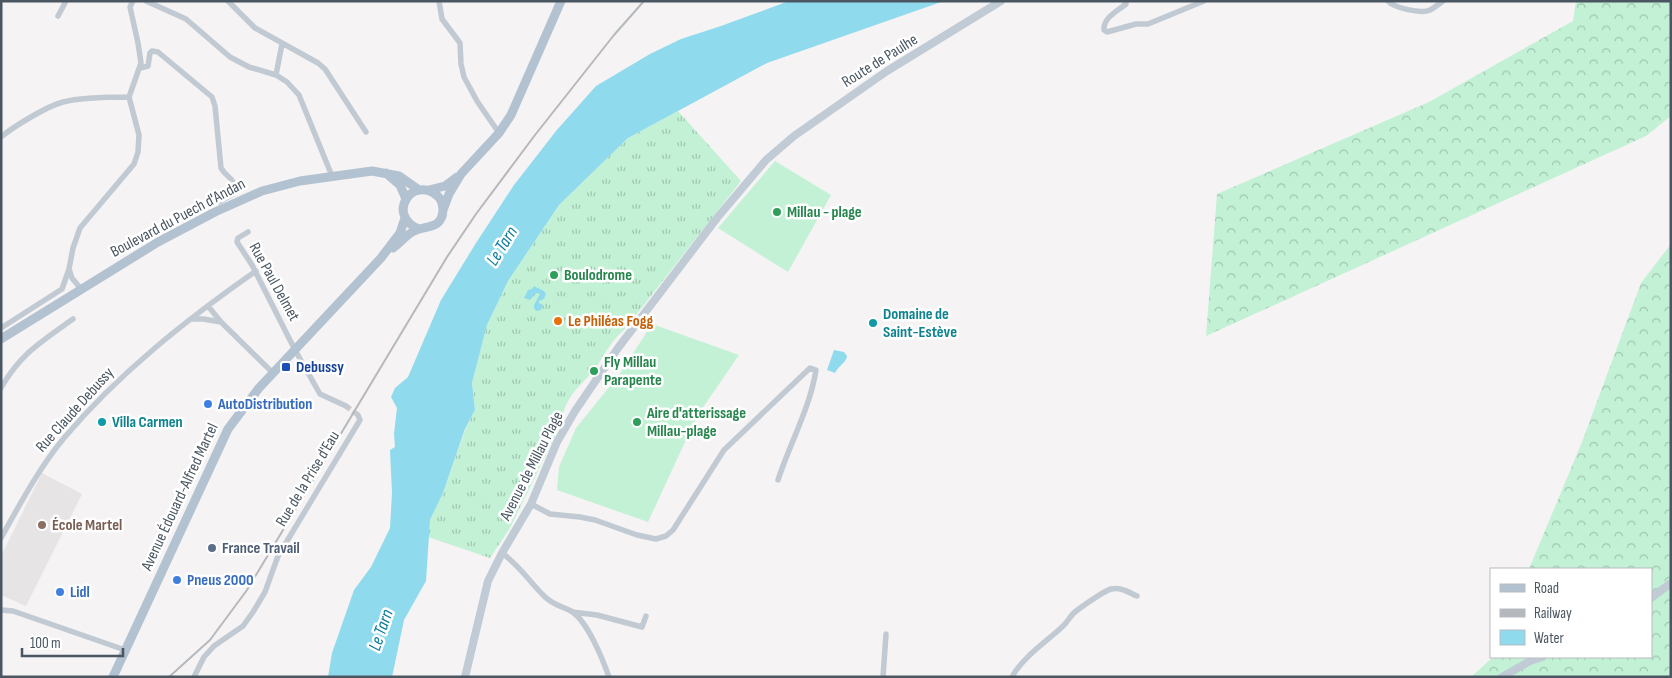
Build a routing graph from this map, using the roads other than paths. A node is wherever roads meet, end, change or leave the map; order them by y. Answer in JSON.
{"nodes":[{"id":1,"x":66,"y":1,"type":"edge"},
{"id":2,"x":133,"y":1,"type":"edge"},
{"id":3,"x":146,"y":1,"type":"edge"},
{"id":4,"x":228,"y":1,"type":"edge"},
{"id":5,"x":439,"y":1,"type":"edge"},
{"id":6,"x":561,"y":1,"type":"edge"},
{"id":7,"x":1001,"y":1,"type":"edge"},
{"id":8,"x":1125,"y":1,"type":"edge"},
{"id":9,"x":1204,"y":1,"type":"edge"},
{"id":10,"x":1388,"y":1,"type":"edge"},
{"id":11,"x":1443,"y":1,"type":"edge"},
{"id":12,"x":58,"y":16,"type":"dead end"},
{"id":13,"x":282,"y":44,"type":"junction"},
{"id":14,"x":140,"y":68,"type":"junction"},
{"id":15,"x":276,"y":75,"type":"junction"},
{"id":16,"x":129,"y":97,"type":"junction"},
{"id":17,"x":366,"y":132,"type":"dead end"},
{"id":18,"x":499,"y":133,"type":"junction"},
{"id":19,"x":1,"y":137,"type":"edge"},
{"id":20,"x":778,"y":149,"type":"joint"},
{"id":21,"x":386,"y":173,"type":"junction"},
{"id":22,"x":461,"y":174,"type":"junction"},
{"id":23,"x":332,"y":176,"type":"junction"},
{"id":24,"x":419,"y":190,"type":"junction"},
{"id":25,"x":429,"y":190,"type":"junction"},
{"id":26,"x":406,"y":199,"type":"junction"},
{"id":27,"x":219,"y":202,"type":"dead end"},
{"id":28,"x":443,"y":210,"type":"junction"},
{"id":29,"x":405,"y":218,"type":"junction"},
{"id":30,"x":420,"y":228,"type":"junction"},
{"id":31,"x":248,"y":232,"type":"dead end"},
{"id":32,"x":381,"y":258,"type":"junction"},
{"id":33,"x":69,"y":269,"type":"junction"},
{"id":34,"x":256,"y":271,"type":"junction"},
{"id":35,"x":81,"y":289,"type":"junction"},
{"id":36,"x":208,"y":306,"type":"junction"},
{"id":37,"x":73,"y":319,"type":"dead end"},
{"id":38,"x":190,"y":319,"type":"junction"},
{"id":39,"x":221,"y":322,"type":"junction"},
{"id":40,"x":1,"y":328,"type":"edge"},
{"id":41,"x":1,"y":339,"type":"edge"},
{"id":42,"x":294,"y":350,"type":"junction"},
{"id":43,"x":272,"y":373,"type":"junction"},
{"id":44,"x":1,"y":388,"type":"edge"},
{"id":45,"x":346,"y":406,"type":"tunnel mouth"},
{"id":46,"x":358,"y":415,"type":"dead end"},
{"id":47,"x":778,"y":480,"type":"dead end"},
{"id":48,"x":531,"y":504,"type":"junction"},
{"id":49,"x":1,"y":538,"type":"edge"},
{"id":50,"x":502,"y":553,"type":"junction"},
{"id":51,"x":1671,"y":583,"type":"edge"},
{"id":52,"x":1137,"y":596,"type":"dead end"},
{"id":53,"x":1652,"y":597,"type":"edge"},
{"id":54,"x":1,"y":610,"type":"edge"},
{"id":55,"x":572,"y":612,"type":"junction"},
{"id":56,"x":646,"y":616,"type":"dead end"},
{"id":57,"x":886,"y":634,"type":"dead end"},
{"id":58,"x":125,"y":650,"type":"junction"},
{"id":59,"x":1539,"y":658,"type":"edge"},
{"id":60,"x":113,"y":677,"type":"edge"},
{"id":61,"x":194,"y":677,"type":"edge"},
{"id":62,"x":465,"y":677,"type":"edge"},
{"id":63,"x":609,"y":677,"type":"edge"},
{"id":64,"x":883,"y":677,"type":"edge"},
{"id":65,"x":1012,"y":677,"type":"edge"},
{"id":66,"x":1502,"y":677,"type":"edge"}],
"edges":[{"from":1,"to":12,"type":"street"},
{"from":2,"to":14,"type":"street"},
{"from":3,"to":15,"type":"street"},
{"from":4,"to":13,"type":"street"},
{"from":5,"to":18,"type":"street"},
{"from":6,"to":18,"type":"main road"},
{"from":7,"to":20,"type":"street","name":"Route de Paulhe"},
{"from":8,"to":9,"type":"street"},
{"from":10,"to":11,"type":"street"},
{"from":13,"to":15,"type":"street"},
{"from":13,"to":17,"type":"street"},
{"from":14,"to":16,"type":"street"},
{"from":14,"to":27,"type":"street"},
{"from":15,"to":23,"type":"street"},
{"from":16,"to":19,"type":"street"},
{"from":16,"to":33,"type":"street"},
{"from":18,"to":22,"type":"main road"},
{"from":20,"to":48,"type":"street","name":"Avenue de Millau Plage"},
{"from":21,"to":23,"type":"main road","name":"Boulevard du Puech d'Andan"},
{"from":21,"to":24,"type":"main road","name":"Boulevard du Puech d'Andan"},
{"from":21,"to":26,"type":"main road"},
{"from":22,"to":25,"type":"main road"},
{"from":22,"to":28,"type":"main road"},
{"from":23,"to":35,"type":"main road","name":"Boulevard du Puech d'Andan"},
{"from":24,"to":25,"type":"main road"},
{"from":24,"to":26,"type":"main road"},
{"from":25,"to":28,"type":"main road"},
{"from":26,"to":29,"type":"main road"},
{"from":28,"to":30,"type":"main road"},
{"from":29,"to":30,"type":"main road"},
{"from":29,"to":32,"type":"main road","name":"Avenue Édouard-Alfred Martel"},
{"from":30,"to":32,"type":"main road","name":"Avenue Édouard-Alfred Martel"},
{"from":31,"to":34,"type":"street","name":"Rue Paul Delmet"},
{"from":32,"to":42,"type":"main road","name":"Avenue Édouard-Alfred Martel"},
{"from":33,"to":35,"type":"street"},
{"from":33,"to":40,"type":"street"},
{"from":34,"to":36,"type":"street","name":"Rue Claude Debussy"},
{"from":34,"to":42,"type":"street","name":"Rue Paul Delmet"},
{"from":35,"to":41,"type":"main road","name":"Boulevard du Puech d'Andan"},
{"from":36,"to":38,"type":"street","name":"Rue Claude Debussy"},
{"from":36,"to":39,"type":"street"},
{"from":37,"to":44,"type":"street"},
{"from":38,"to":39,"type":"street"},
{"from":38,"to":49,"type":"street","name":"Rue Claude Debussy"},
{"from":39,"to":43,"type":"street"},
{"from":42,"to":43,"type":"main road","name":"Avenue Édouard-Alfred Martel"},
{"from":42,"to":45,"type":"street","name":"Rue Paul Delmet"},
{"from":43,"to":58,"type":"main road","name":"Avenue Édouard-Alfred Martel"},
{"from":46,"to":61,"type":"street","name":"Rue de la Prise d'Eau"},
{"from":47,"to":48,"type":"street"},
{"from":48,"to":50,"type":"street","name":"Avenue de Millau Plage"},
{"from":50,"to":55,"type":"street"},
{"from":50,"to":62,"type":"street","name":"Avenue de Millau Plage"},
{"from":51,"to":53,"type":"street"},
{"from":52,"to":65,"type":"street"},
{"from":54,"to":58,"type":"street"},
{"from":55,"to":56,"type":"street"},
{"from":55,"to":63,"type":"street"},
{"from":57,"to":64,"type":"street"},
{"from":58,"to":60,"type":"main road","name":"Avenue Édouard-Alfred Martel"},
{"from":59,"to":66,"type":"street"}]}
